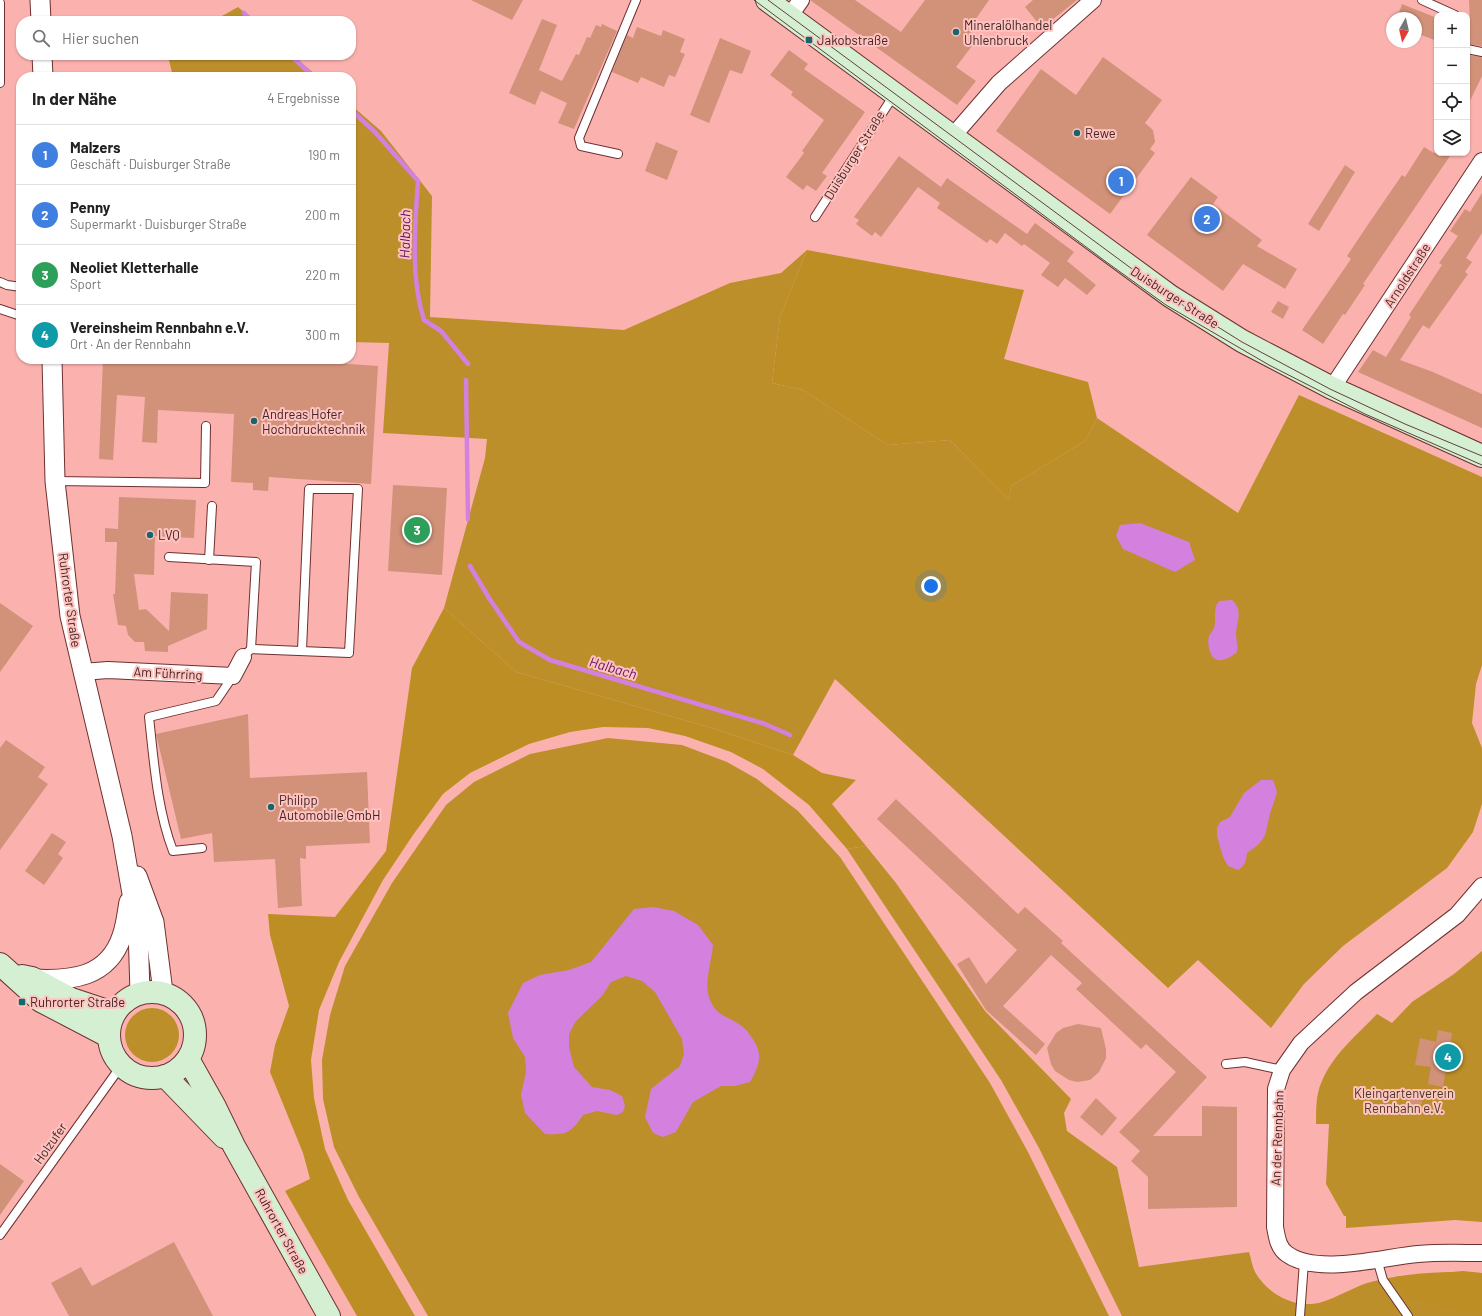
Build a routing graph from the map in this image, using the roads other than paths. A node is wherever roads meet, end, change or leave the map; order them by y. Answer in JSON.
{"nodes":[{"id":1,"x":40,"y":0,"type":"edge"},
{"id":2,"x":636,"y":0,"type":"edge"},
{"id":3,"x":767,"y":0,"type":"edge"},
{"id":4,"x":1093,"y":0,"type":"edge"},
{"id":5,"x":1422,"y":0,"type":"edge"},
{"id":6,"x":0,"y":3,"type":"edge"},
{"id":7,"x":795,"y":8,"type":"edge"},
{"id":8,"x":1448,"y":12,"type":"edge"},
{"id":9,"x":41,"y":16,"type":"edge"},
{"id":10,"x":1470,"y":50,"type":"edge"},
{"id":11,"x":1482,"y":52,"type":"edge"},
{"id":12,"x":42,"y":60,"type":"edge"},
{"id":13,"x":43,"y":72,"type":"edge"},
{"id":14,"x":0,"y":83,"type":"edge"},
{"id":15,"x":895,"y":94,"type":"junction"},
{"id":16,"x":952,"y":137,"type":"junction"},
{"id":17,"x":618,"y":154,"type":"dead end"},
{"id":18,"x":1482,"y":161,"type":"edge"},
{"id":19,"x":815,"y":217,"type":"dead end"},
{"id":20,"x":0,"y":282,"type":"edge"},
{"id":21,"x":16,"y":286,"type":"edge"},
{"id":22,"x":0,"y":309,"type":"edge"},
{"id":23,"x":16,"y":314,"type":"edge"},
{"id":24,"x":52,"y":364,"type":"edge"},
{"id":25,"x":1332,"y":388,"type":"junction"},
{"id":26,"x":206,"y":426,"type":"dead end"},
{"id":27,"x":1482,"y":456,"type":"edge"},
{"id":28,"x":55,"y":481,"type":"junction"},
{"id":29,"x":212,"y":506,"type":"dead end"},
{"id":30,"x":169,"y":557,"type":"dead end"},
{"id":31,"x":209,"y":560,"type":"junction"},
{"id":32,"x":302,"y":650,"type":"junction"},
{"id":33,"x":247,"y":653,"type":"junction"},
{"id":34,"x":82,"y":672,"type":"junction"},
{"id":35,"x":233,"y":676,"type":"junction"},
{"id":36,"x":122,"y":836,"type":"junction"},
{"id":37,"x":202,"y":848,"type":"dead end"},
{"id":38,"x":1482,"y":886,"type":"edge"},
{"id":39,"x":131,"y":893,"type":"junction"},
{"id":40,"x":6,"y":969,"type":"edge"},
{"id":41,"x":32,"y":978,"type":"junction"},
{"id":42,"x":163,"y":992,"type":"junction"},
{"id":43,"x":140,"y":993,"type":"junction"},
{"id":44,"x":113,"y":1014,"type":"junction"},
{"id":45,"x":108,"y":1036,"type":"junction"},
{"id":46,"x":188,"y":1059,"type":"junction"},
{"id":47,"x":1226,"y":1064,"type":"dead end"},
{"id":48,"x":121,"y":1066,"type":"junction"},
{"id":49,"x":1282,"y":1070,"type":"junction"},
{"id":50,"x":165,"y":1076,"type":"junction"},
{"id":51,"x":234,"y":1146,"type":"junction"},
{"id":52,"x":0,"y":1235,"type":"edge"},
{"id":53,"x":1482,"y":1253,"type":"edge"},
{"id":54,"x":1377,"y":1259,"type":"junction"},
{"id":55,"x":1304,"y":1262,"type":"junction"},
{"id":56,"x":330,"y":1316,"type":"edge"},
{"id":57,"x":1300,"y":1316,"type":"edge"},
{"id":58,"x":1408,"y":1316,"type":"edge"}],
"edges":[{"from":1,"to":9,"type":"street"},
{"from":2,"to":17,"type":"lane"},
{"from":3,"to":7,"type":"main road","name":"Duisburger Straße"},
{"from":4,"to":16,"type":"street"},
{"from":5,"to":8,"type":"lane"},
{"from":6,"to":14,"type":"lane"},
{"from":7,"to":15,"type":"main road","name":"Duisburger Straße"},
{"from":10,"to":11,"type":"lane"},
{"from":12,"to":13,"type":"street"},
{"from":15,"to":16,"type":"main road","name":"Duisburger Straße"},
{"from":15,"to":19,"type":"lane","name":"Duisburger Straße"},
{"from":16,"to":25,"type":"main road","name":"Duisburger Straße"},
{"from":18,"to":25,"type":"street","name":"Arnoldstraße"},
{"from":20,"to":21,"type":"lane"},
{"from":22,"to":23,"type":"lane"},
{"from":24,"to":28,"type":"street","name":"Ruhrorter Straße"},
{"from":25,"to":27,"type":"main road","name":"Duisburger Straße"},
{"from":26,"to":28,"type":"lane"},
{"from":28,"to":34,"type":"street","name":"Ruhrorter Straße"},
{"from":29,"to":31,"type":"lane"},
{"from":30,"to":31,"type":"lane"},
{"from":31,"to":33,"type":"lane"},
{"from":32,"to":32,"type":"lane"},
{"from":32,"to":33,"type":"lane"},
{"from":33,"to":35,"type":"street"},
{"from":34,"to":35,"type":"street","name":"Am Führring"},
{"from":34,"to":36,"type":"street","name":"Ruhrorter Straße"},
{"from":35,"to":37,"type":"lane"},
{"from":36,"to":39,"type":"street","name":"Ruhrorter Straße"},
{"from":36,"to":42,"type":"street","name":"Ruhrorter Straße"},
{"from":38,"to":49,"type":"street","name":"An der Rennbahn"},
{"from":39,"to":41,"type":"street","name":"Ruhrorter Straße"},
{"from":39,"to":43,"type":"street","name":"Ruhrorter Straße"},
{"from":40,"to":41,"type":"main road"},
{"from":40,"to":45,"type":"main road"},
{"from":41,"to":44,"type":"main road"},
{"from":42,"to":43,"type":"main road"},
{"from":42,"to":46,"type":"main road"},
{"from":43,"to":44,"type":"main road"},
{"from":44,"to":45,"type":"main road"},
{"from":45,"to":48,"type":"main road"},
{"from":46,"to":50,"type":"main road"},
{"from":46,"to":51,"type":"main road","name":"Ruhrorter Straße"},
{"from":47,"to":49,"type":"lane"},
{"from":48,"to":50,"type":"main road"},
{"from":48,"to":52,"type":"lane","name":"Holzufer"},
{"from":49,"to":55,"type":"street","name":"An der Rennbahn"},
{"from":50,"to":51,"type":"main road","name":"Ruhrorter Straße"},
{"from":51,"to":56,"type":"main road","name":"Ruhrorter Straße"},
{"from":53,"to":54,"type":"street","name":"An der Rennbahn"},
{"from":54,"to":55,"type":"street","name":"An der Rennbahn"},
{"from":54,"to":58,"type":"lane"},
{"from":55,"to":57,"type":"lane"}]}
